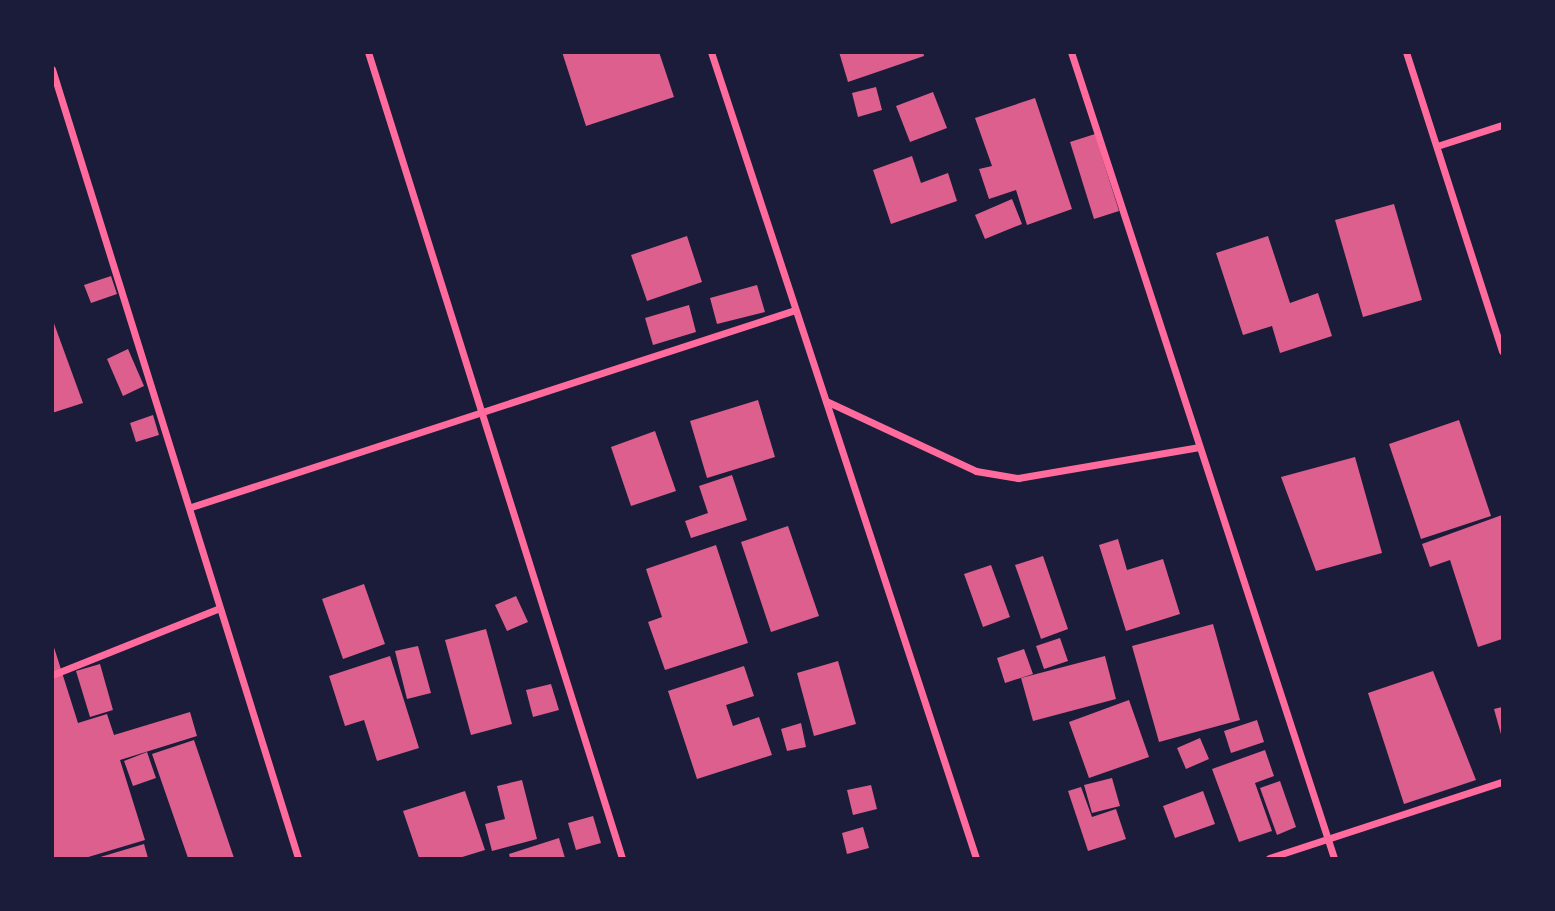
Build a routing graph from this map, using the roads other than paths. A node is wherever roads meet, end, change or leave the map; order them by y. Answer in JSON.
{"nodes":[{"id":1,"x":368,"y":52,"type":"edge"},
{"id":2,"x":711,"y":52,"type":"edge"},
{"id":3,"x":1071,"y":52,"type":"edge"},
{"id":4,"x":1406,"y":52,"type":"edge"},
{"id":5,"x":52,"y":69,"type":"edge"},
{"id":6,"x":1503,"y":125,"type":"edge"},
{"id":7,"x":1437,"y":146,"type":"junction"},
{"id":8,"x":795,"y":310,"type":"junction"},
{"id":9,"x":1503,"y":351,"type":"edge"},
{"id":10,"x":826,"y":401,"type":"junction"},
{"id":11,"x":485,"y":414,"type":"junction"},
{"id":12,"x":1199,"y":447,"type":"junction"},
{"id":13,"x":191,"y":507,"type":"junction"},
{"id":14,"x":217,"y":610,"type":"junction"},
{"id":15,"x":52,"y":675,"type":"edge"},
{"id":16,"x":1503,"y":782,"type":"edge"},
{"id":17,"x":1327,"y":840,"type":"junction"},
{"id":18,"x":298,"y":859,"type":"edge"},
{"id":19,"x":622,"y":859,"type":"edge"},
{"id":20,"x":976,"y":859,"type":"edge"},
{"id":21,"x":1269,"y":859,"type":"edge"},
{"id":22,"x":1334,"y":859,"type":"edge"}],
"edges":[{"from":1,"to":11,"type":"street"},
{"from":2,"to":8,"type":"street"},
{"from":3,"to":12,"type":"street"},
{"from":4,"to":7,"type":"street"},
{"from":5,"to":13,"type":"street"},
{"from":6,"to":7,"type":"street"},
{"from":7,"to":9,"type":"street"},
{"from":8,"to":10,"type":"street"},
{"from":8,"to":11,"type":"street"},
{"from":10,"to":12,"type":"street"},
{"from":10,"to":20,"type":"street"},
{"from":11,"to":13,"type":"street"},
{"from":11,"to":19,"type":"street"},
{"from":12,"to":17,"type":"street"},
{"from":13,"to":14,"type":"street"},
{"from":14,"to":15,"type":"street"},
{"from":14,"to":18,"type":"street"},
{"from":16,"to":17,"type":"street"},
{"from":17,"to":21,"type":"street"},
{"from":17,"to":22,"type":"street"}]}
